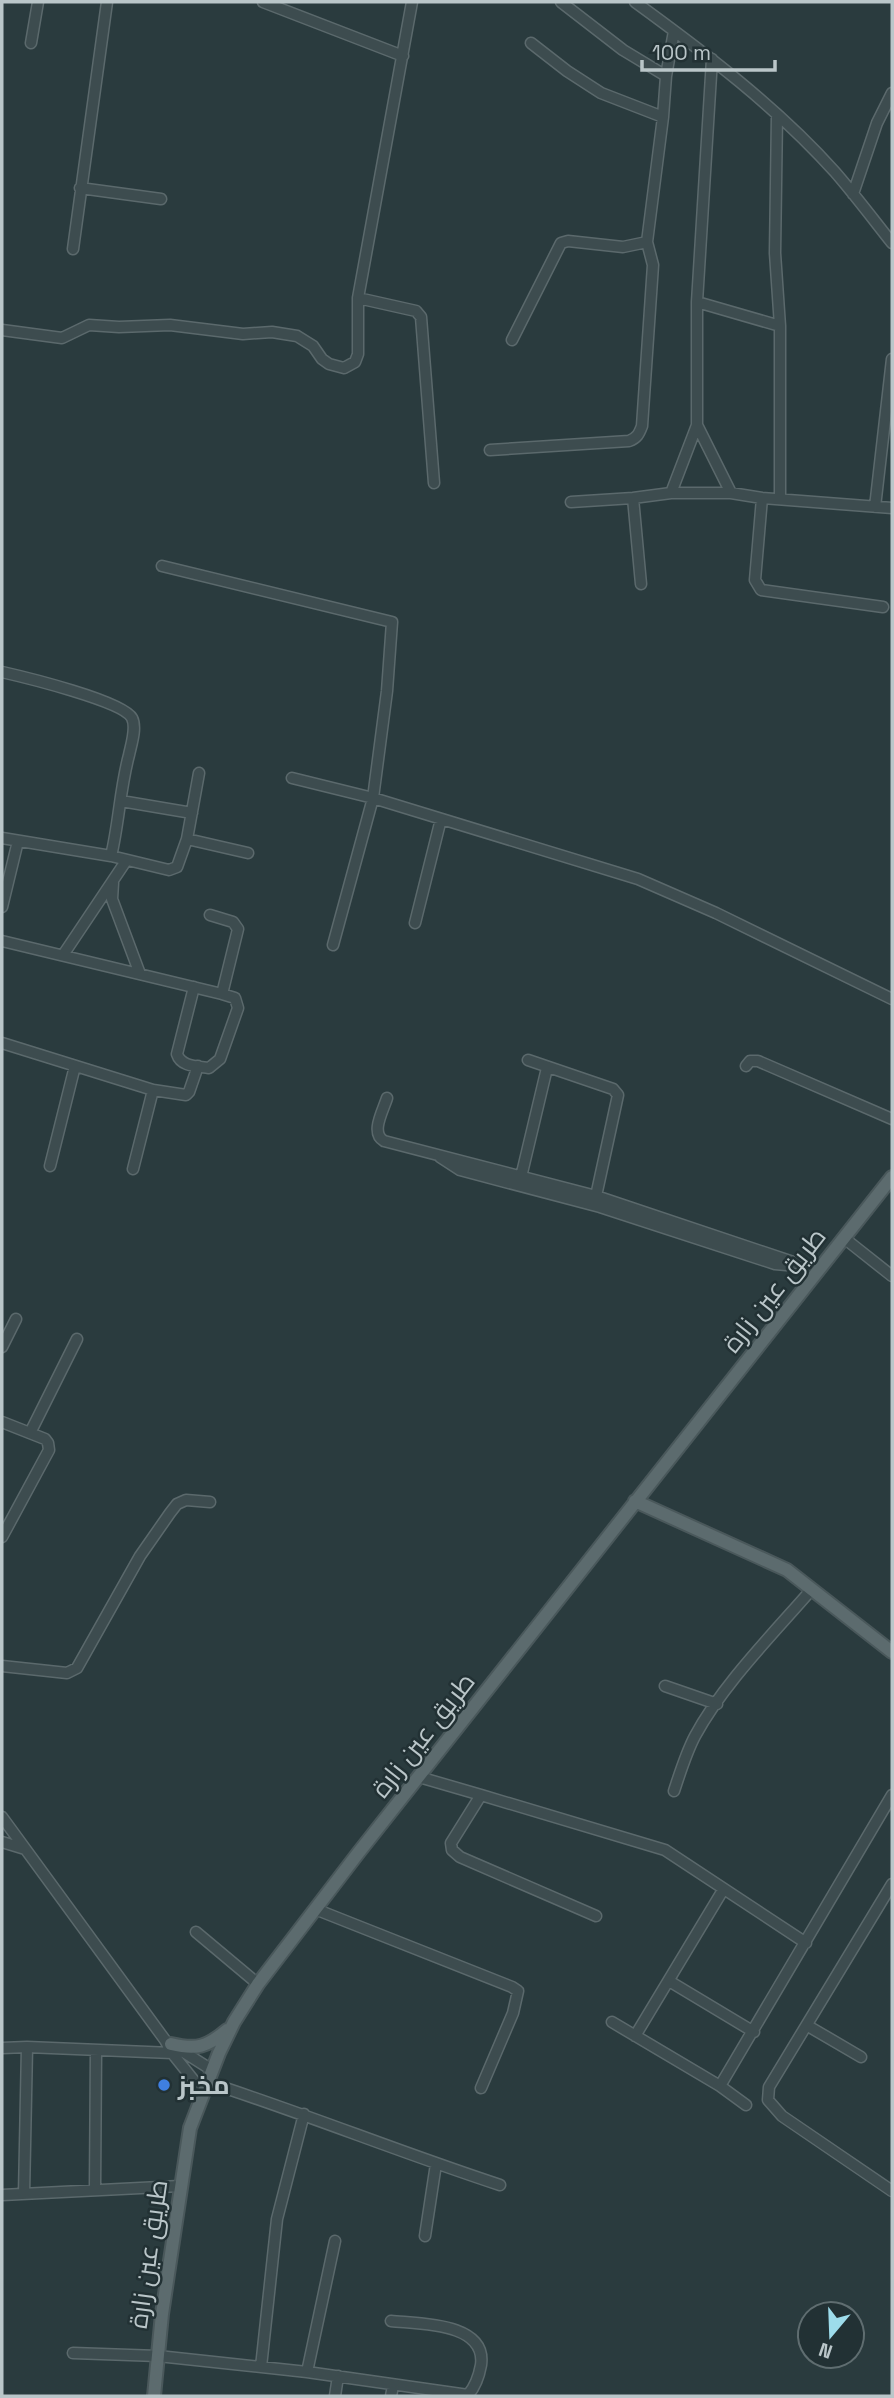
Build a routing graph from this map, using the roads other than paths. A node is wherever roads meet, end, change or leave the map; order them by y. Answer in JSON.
{"nodes":[{"id":1,"x":38,"y":2,"type":"edge"},
{"id":2,"x":107,"y":2,"type":"edge"},
{"id":3,"x":263,"y":2,"type":"edge"},
{"id":4,"x":412,"y":2,"type":"edge"},
{"id":5,"x":561,"y":2,"type":"edge"},
{"id":6,"x":635,"y":2,"type":"edge"},
{"id":7,"x":674,"y":31,"type":"junction"},
{"id":8,"x":31,"y":43,"type":"dead end"},
{"id":9,"x":531,"y":43,"type":"dead end"},
{"id":10,"x":402,"y":55,"type":"junction"},
{"id":11,"x":712,"y":59,"type":"junction"},
{"id":12,"x":666,"y":76,"type":"junction"},
{"id":13,"x":892,"y":93,"type":"edge"},
{"id":14,"x":777,"y":116,"type":"junction"},
{"id":15,"x":663,"y":117,"type":"junction"},
{"id":16,"x":80,"y":188,"type":"junction"},
{"id":17,"x":853,"y":194,"type":"junction"},
{"id":18,"x":161,"y":199,"type":"dead end"},
{"id":19,"x":647,"y":242,"type":"junction"},
{"id":20,"x":892,"y":243,"type":"edge"},
{"id":21,"x":73,"y":249,"type":"dead end"},
{"id":22,"x":358,"y":298,"type":"junction"},
{"id":23,"x":697,"y":302,"type":"junction"},
{"id":24,"x":780,"y":326,"type":"junction"},
{"id":25,"x":2,"y":330,"type":"edge"},
{"id":26,"x":512,"y":340,"type":"dead end"},
{"id":27,"x":892,"y":359,"type":"edge"},
{"id":28,"x":697,"y":425,"type":"junction"},
{"id":29,"x":490,"y":450,"type":"dead end"},
{"id":30,"x":892,"y":455,"type":"edge"},
{"id":31,"x":881,"y":456,"type":"junction"},
{"id":32,"x":433,"y":483,"type":"dead end"},
{"id":33,"x":671,"y":493,"type":"junction"},
{"id":34,"x":732,"y":493,"type":"junction"},
{"id":35,"x":633,"y":498,"type":"junction"},
{"id":36,"x":762,"y":498,"type":"junction"},
{"id":37,"x":780,"y":499,"type":"junction"},
{"id":38,"x":570,"y":502,"type":"dead end"},
{"id":39,"x":875,"y":507,"type":"junction"},
{"id":40,"x":892,"y":508,"type":"edge"},
{"id":41,"x":162,"y":566,"type":"dead end"},
{"id":42,"x":641,"y":584,"type":"dead end"},
{"id":43,"x":883,"y":607,"type":"dead end"},
{"id":44,"x":2,"y":672,"type":"edge"},
{"id":45,"x":200,"y":773,"type":"dead end"},
{"id":46,"x":292,"y":778,"type":"dead end"},
{"id":47,"x":373,"y":798,"type":"junction"},
{"id":48,"x":121,"y":801,"type":"junction"},
{"id":49,"x":192,"y":813,"type":"junction"},
{"id":50,"x":441,"y":819,"type":"junction"},
{"id":51,"x":2,"y":838,"type":"edge"},
{"id":52,"x":187,"y":838,"type":"junction"},
{"id":53,"x":18,"y":841,"type":"junction"},
{"id":54,"x":248,"y":853,"type":"dead end"},
{"id":55,"x":111,"y":856,"type":"junction"},
{"id":56,"x":126,"y":861,"type":"junction"},
{"id":57,"x":113,"y":882,"type":"junction"},
{"id":58,"x":2,"y":907,"type":"edge"},
{"id":59,"x":209,"y":915,"type":"dead end"},
{"id":60,"x":415,"y":923,"type":"dead end"},
{"id":61,"x":2,"y":941,"type":"edge"},
{"id":62,"x":333,"y":945,"type":"dead end"},
{"id":63,"x":63,"y":955,"type":"junction"},
{"id":64,"x":140,"y":974,"type":"junction"},
{"id":65,"x":194,"y":987,"type":"junction"},
{"id":66,"x":222,"y":994,"type":"junction"},
{"id":67,"x":892,"y":999,"type":"edge"},
{"id":68,"x":2,"y":1043,"type":"edge"},
{"id":69,"x":528,"y":1060,"type":"dead end"},
{"id":70,"x":75,"y":1066,"type":"junction"},
{"id":71,"x":198,"y":1066,"type":"junction"},
{"id":72,"x":746,"y":1066,"type":"dead end"},
{"id":73,"x":547,"y":1068,"type":"junction"},
{"id":74,"x":153,"y":1090,"type":"junction"},
{"id":75,"x":387,"y":1098,"type":"dead end"},
{"id":76,"x":892,"y":1119,"type":"edge"},
{"id":77,"x":439,"y":1156,"type":"junction"},
{"id":78,"x":50,"y":1166,"type":"dead end"},
{"id":79,"x":133,"y":1169,"type":"dead end"},
{"id":80,"x":521,"y":1177,"type":"junction"},
{"id":81,"x":892,"y":1177,"type":"edge"},
{"id":82,"x":596,"y":1196,"type":"junction"},
{"id":83,"x":844,"y":1238,"type":"junction"},
{"id":84,"x":795,"y":1262,"type":"junction"},
{"id":85,"x":817,"y":1270,"type":"junction"},
{"id":86,"x":892,"y":1276,"type":"edge"},
{"id":87,"x":16,"y":1319,"type":"dead end"},
{"id":88,"x":77,"y":1339,"type":"dead end"},
{"id":89,"x":2,"y":1348,"type":"edge"},
{"id":90,"x":2,"y":1422,"type":"edge"},
{"id":91,"x":30,"y":1433,"type":"junction"},
{"id":92,"x":635,"y":1501,"type":"junction"},
{"id":93,"x":210,"y":1502,"type":"dead end"},
{"id":94,"x":2,"y":1536,"type":"edge"},
{"id":95,"x":812,"y":1588,"type":"junction"},
{"id":96,"x":892,"y":1652,"type":"edge"},
{"id":97,"x":2,"y":1665,"type":"edge"},
{"id":98,"x":665,"y":1686,"type":"dead end"},
{"id":99,"x":717,"y":1704,"type":"junction"},
{"id":100,"x":419,"y":1777,"type":"junction"},
{"id":101,"x":674,"y":1791,"type":"dead end"},
{"id":102,"x":481,"y":1795,"type":"junction"},
{"id":103,"x":892,"y":1795,"type":"edge"},
{"id":104,"x":2,"y":1817,"type":"edge"},
{"id":105,"x":2,"y":1842,"type":"edge"},
{"id":106,"x":26,"y":1849,"type":"junction"},
{"id":107,"x":892,"y":1884,"type":"edge"},
{"id":108,"x":723,"y":1890,"type":"junction"},
{"id":109,"x":315,"y":1909,"type":"junction"},
{"id":110,"x":596,"y":1916,"type":"dead end"},
{"id":111,"x":196,"y":1932,"type":"dead end"},
{"id":112,"x":806,"y":1943,"type":"junction"},
{"id":113,"x":669,"y":1981,"type":"junction"},
{"id":114,"x":258,"y":1984,"type":"junction"},
{"id":115,"x":234,"y":2022,"type":"junction"},
{"id":116,"x":612,"y":2022,"type":"dead end"},
{"id":117,"x":808,"y":2026,"type":"junction"},
{"id":118,"x":754,"y":2032,"type":"junction"},
{"id":119,"x":635,"y":2036,"type":"junction"},
{"id":120,"x":169,"y":2046,"type":"junction"},
{"id":121,"x":27,"y":2047,"type":"junction"},
{"id":122,"x":2,"y":2048,"type":"edge"},
{"id":123,"x":96,"y":2050,"type":"junction"},
{"id":124,"x":861,"y":2057,"type":"dead end"},
{"id":125,"x":207,"y":2081,"type":"junction"},
{"id":126,"x":720,"y":2087,"type":"junction"},
{"id":127,"x":481,"y":2088,"type":"dead end"},
{"id":128,"x":746,"y":2105,"type":"dead end"},
{"id":129,"x":304,"y":2114,"type":"junction"},
{"id":130,"x":436,"y":2164,"type":"junction"},
{"id":131,"x":500,"y":2185,"type":"dead end"},
{"id":132,"x":180,"y":2186,"type":"junction"},
{"id":133,"x":95,"y":2189,"type":"junction"},
{"id":134,"x":892,"y":2191,"type":"edge"},
{"id":135,"x":24,"y":2194,"type":"junction"},
{"id":136,"x":2,"y":2195,"type":"edge"},
{"id":137,"x":425,"y":2236,"type":"dead end"},
{"id":138,"x":335,"y":2241,"type":"dead end"},
{"id":139,"x":391,"y":2321,"type":"dead end"},
{"id":140,"x":73,"y":2353,"type":"dead end"},
{"id":141,"x":158,"y":2356,"type":"junction"},
{"id":142,"x":261,"y":2367,"type":"junction"},
{"id":143,"x":307,"y":2372,"type":"junction"},
{"id":144,"x":338,"y":2376,"type":"junction"},
{"id":145,"x":392,"y":2391,"type":"edge"},
{"id":146,"x":154,"y":2396,"type":"edge"},
{"id":147,"x":335,"y":2396,"type":"edge"}],
"edges":[{"from":1,"to":8,"type":"street"},
{"from":2,"to":16,"type":"street"},
{"from":3,"to":10,"type":"street"},
{"from":4,"to":10,"type":"street"},
{"from":5,"to":12,"type":"street"},
{"from":6,"to":7,"type":"street"},
{"from":7,"to":11,"type":"street"},
{"from":7,"to":12,"type":"street"},
{"from":9,"to":15,"type":"street"},
{"from":10,"to":22,"type":"street"},
{"from":11,"to":14,"type":"street"},
{"from":11,"to":23,"type":"street"},
{"from":12,"to":15,"type":"street"},
{"from":13,"to":17,"type":"street"},
{"from":14,"to":17,"type":"street"},
{"from":14,"to":24,"type":"street"},
{"from":15,"to":19,"type":"street"},
{"from":16,"to":18,"type":"street"},
{"from":16,"to":21,"type":"street"},
{"from":17,"to":20,"type":"street"},
{"from":19,"to":26,"type":"street"},
{"from":19,"to":29,"type":"street"},
{"from":22,"to":25,"type":"street"},
{"from":22,"to":32,"type":"street"},
{"from":23,"to":24,"type":"street"},
{"from":23,"to":28,"type":"street"},
{"from":24,"to":37,"type":"street"},
{"from":27,"to":31,"type":"street"},
{"from":28,"to":33,"type":"street"},
{"from":28,"to":34,"type":"street"},
{"from":30,"to":31,"type":"street"},
{"from":31,"to":39,"type":"street"},
{"from":33,"to":34,"type":"street"},
{"from":33,"to":35,"type":"street"},
{"from":34,"to":36,"type":"street"},
{"from":35,"to":38,"type":"street"},
{"from":35,"to":42,"type":"street"},
{"from":36,"to":37,"type":"street"},
{"from":36,"to":43,"type":"street"},
{"from":37,"to":39,"type":"street"},
{"from":39,"to":40,"type":"street"},
{"from":41,"to":47,"type":"street"},
{"from":44,"to":48,"type":"street"},
{"from":45,"to":49,"type":"street"},
{"from":46,"to":47,"type":"street"},
{"from":47,"to":50,"type":"street"},
{"from":47,"to":62,"type":"street"},
{"from":48,"to":49,"type":"street"},
{"from":48,"to":55,"type":"street"},
{"from":49,"to":52,"type":"street"},
{"from":50,"to":60,"type":"street"},
{"from":50,"to":67,"type":"street"},
{"from":51,"to":53,"type":"street"},
{"from":52,"to":54,"type":"street"},
{"from":52,"to":56,"type":"street"},
{"from":53,"to":55,"type":"street"},
{"from":53,"to":58,"type":"street"},
{"from":55,"to":56,"type":"street"},
{"from":56,"to":57,"type":"street"},
{"from":57,"to":63,"type":"street"},
{"from":57,"to":64,"type":"street"},
{"from":59,"to":66,"type":"street"},
{"from":61,"to":63,"type":"street"},
{"from":63,"to":64,"type":"street"},
{"from":64,"to":65,"type":"street"},
{"from":65,"to":66,"type":"street"},
{"from":65,"to":71,"type":"street"},
{"from":66,"to":71,"type":"street"},
{"from":68,"to":70,"type":"street"},
{"from":69,"to":73,"type":"street"},
{"from":70,"to":74,"type":"street"},
{"from":70,"to":78,"type":"street"},
{"from":71,"to":74,"type":"street"},
{"from":72,"to":76,"type":"street"},
{"from":73,"to":80,"type":"street"},
{"from":73,"to":82,"type":"street"},
{"from":74,"to":79,"type":"street"},
{"from":75,"to":77,"type":"street"},
{"from":77,"to":80,"type":"street"},
{"from":77,"to":84,"type":"street"},
{"from":80,"to":82,"type":"street"},
{"from":81,"to":83,"type":"main road","name":"طريق عين زارة"},
{"from":82,"to":84,"type":"street"},
{"from":83,"to":85,"type":"main road","name":"طريق عين زارة"},
{"from":83,"to":86,"type":"street"},
{"from":84,"to":85,"type":"street"},
{"from":85,"to":92,"type":"main road","name":"طريق عين زارة"},
{"from":87,"to":89,"type":"street"},
{"from":88,"to":91,"type":"street"},
{"from":90,"to":91,"type":"street"},
{"from":91,"to":94,"type":"street"},
{"from":92,"to":95,"type":"main road"},
{"from":92,"to":100,"type":"main road","name":"طريق عين زارة"},
{"from":93,"to":97,"type":"street"},
{"from":95,"to":96,"type":"main road"},
{"from":95,"to":99,"type":"street"},
{"from":98,"to":99,"type":"street"},
{"from":99,"to":101,"type":"street"},
{"from":100,"to":102,"type":"street"},
{"from":100,"to":109,"type":"main road","name":"طريق عين زارة"},
{"from":102,"to":108,"type":"street"},
{"from":102,"to":110,"type":"street"},
{"from":103,"to":112,"type":"street"},
{"from":104,"to":106,"type":"street"},
{"from":105,"to":106,"type":"street"},
{"from":106,"to":120,"type":"street"},
{"from":107,"to":117,"type":"street"},
{"from":108,"to":112,"type":"street"},
{"from":108,"to":113,"type":"street"},
{"from":109,"to":114,"type":"main road","name":"طريق عين زارة"},
{"from":109,"to":127,"type":"street"},
{"from":111,"to":114,"type":"street"},
{"from":112,"to":118,"type":"street"},
{"from":113,"to":118,"type":"street"},
{"from":113,"to":119,"type":"street"},
{"from":114,"to":115,"type":"main road","name":"طريق عين زارة"},
{"from":115,"to":120,"type":"main road"},
{"from":115,"to":125,"type":"main road","name":"طريق عين زارة"},
{"from":116,"to":119,"type":"street"},
{"from":117,"to":124,"type":"street"},
{"from":117,"to":134,"type":"street"},
{"from":118,"to":126,"type":"street"},
{"from":119,"to":126,"type":"street"},
{"from":120,"to":123,"type":"street"},
{"from":120,"to":125,"type":"street"},
{"from":120,"to":125,"type":"street"},
{"from":121,"to":122,"type":"street"},
{"from":121,"to":123,"type":"street"},
{"from":121,"to":135,"type":"street"},
{"from":123,"to":133,"type":"street"},
{"from":125,"to":129,"type":"street"},
{"from":125,"to":132,"type":"main road","name":"طريق عين زارة"},
{"from":126,"to":128,"type":"street"},
{"from":129,"to":130,"type":"street"},
{"from":129,"to":142,"type":"street"},
{"from":130,"to":131,"type":"street"},
{"from":130,"to":137,"type":"street"},
{"from":132,"to":133,"type":"street"},
{"from":132,"to":141,"type":"main road","name":"طريق عين زارة"},
{"from":133,"to":135,"type":"street"},
{"from":135,"to":136,"type":"street"},
{"from":138,"to":143,"type":"street"},
{"from":139,"to":145,"type":"street"},
{"from":140,"to":141,"type":"street"},
{"from":141,"to":142,"type":"street"},
{"from":141,"to":146,"type":"main road","name":"طريق عين زارة"},
{"from":142,"to":143,"type":"street"},
{"from":143,"to":144,"type":"street"},
{"from":144,"to":145,"type":"street"},
{"from":144,"to":147,"type":"street"}]}
